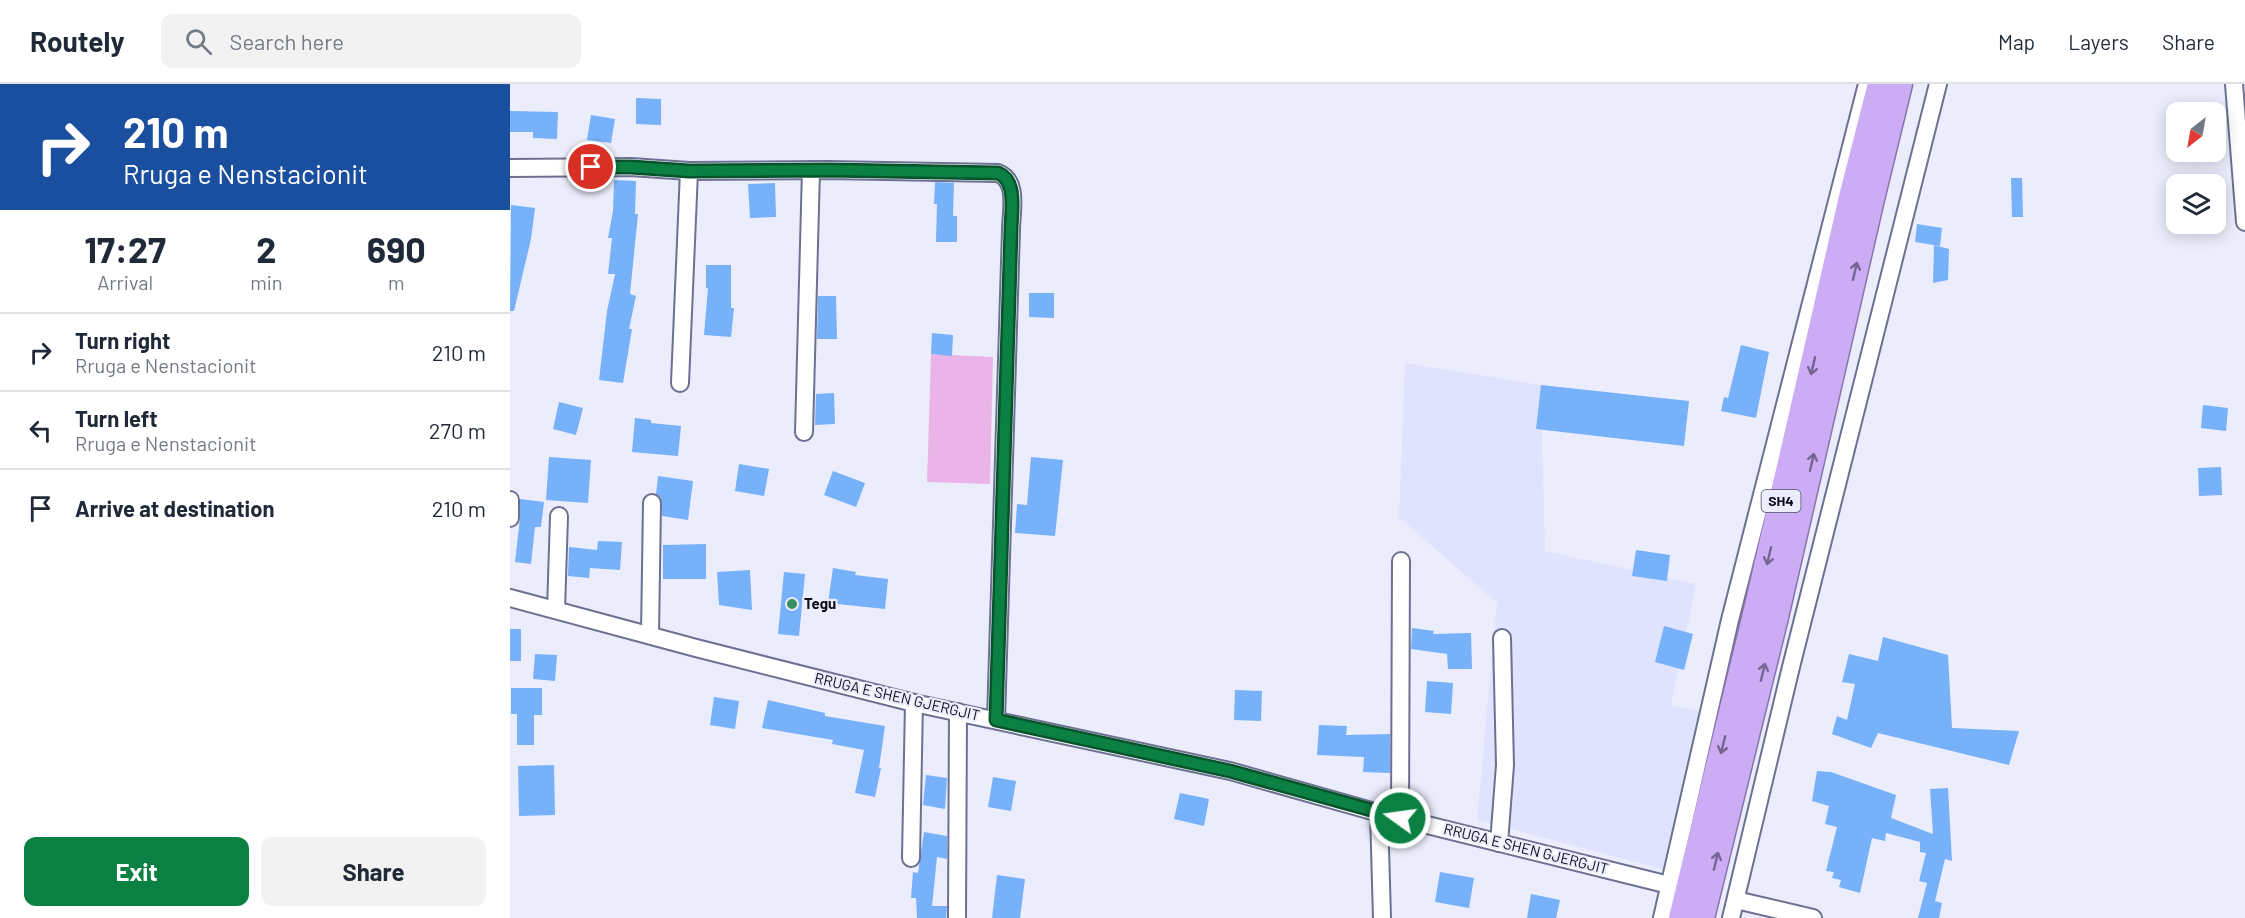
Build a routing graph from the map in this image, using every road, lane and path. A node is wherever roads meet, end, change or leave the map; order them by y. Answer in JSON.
{"nodes":[{"id":1,"x":1867,"y":84,"type":"edge"},
{"id":2,"x":1880,"y":84,"type":"edge"},
{"id":3,"x":1900,"y":84,"type":"edge"},
{"id":4,"x":1938,"y":84,"type":"edge"},
{"id":5,"x":2234,"y":84,"type":"edge"},
{"id":6,"x":510,"y":168,"type":"edge"},
{"id":7,"x":689,"y":171,"type":"junction"},
{"id":8,"x":811,"y":171,"type":"junction"},
{"id":9,"x":2245,"y":222,"type":"edge"},
{"id":10,"x":680,"y":383,"type":"dead end"},
{"id":11,"x":804,"y":432,"type":"dead end"},
{"id":12,"x":510,"y":500,"type":"edge"},
{"id":13,"x":652,"y":503,"type":"dead end"},
{"id":14,"x":559,"y":516,"type":"dead end"},
{"id":15,"x":510,"y":518,"type":"edge"},
{"id":16,"x":1401,"y":561,"type":"dead end"},
{"id":17,"x":510,"y":598,"type":"edge"},
{"id":18,"x":556,"y":610,"type":"junction"},
{"id":19,"x":650,"y":635,"type":"junction"},
{"id":20,"x":1502,"y":638,"type":"dead end"},
{"id":21,"x":914,"y":703,"type":"junction"},
{"id":22,"x":958,"y":712,"type":"junction"},
{"id":23,"x":996,"y":720,"type":"junction"},
{"id":24,"x":1379,"y":813,"type":"junction"},
{"id":25,"x":1400,"y":818,"type":"junction"},
{"id":26,"x":1499,"y":843,"type":"junction"},
{"id":27,"x":911,"y":858,"type":"dead end"},
{"id":28,"x":1669,"y":885,"type":"junction"},
{"id":29,"x":1744,"y":901,"type":"junction"},
{"id":30,"x":1788,"y":915,"type":"edge"},
{"id":31,"x":957,"y":918,"type":"edge"},
{"id":32,"x":1382,"y":918,"type":"edge"},
{"id":33,"x":1662,"y":918,"type":"edge"},
{"id":34,"x":1681,"y":918,"type":"edge"},
{"id":35,"x":1702,"y":918,"type":"edge"},
{"id":36,"x":1731,"y":918,"type":"edge"},
{"id":37,"x":1813,"y":918,"type":"edge"}],
"edges":[{"from":1,"to":28,"type":"street"},
{"from":2,"to":34,"type":"highway","number":"SH4","one_way":true},
{"from":35,"to":3,"type":"highway","number":"SH4","one_way":true},
{"from":4,"to":29,"type":"street"},
{"from":5,"to":9,"type":"street"},
{"from":6,"to":7,"type":"street"},
{"from":7,"to":8,"type":"street"},
{"from":7,"to":10,"type":"street"},
{"from":8,"to":11,"type":"street"},
{"from":8,"to":23,"type":"street"},
{"from":12,"to":15,"type":"street"},
{"from":13,"to":19,"type":"street"},
{"from":14,"to":18,"type":"street"},
{"from":16,"to":25,"type":"street"},
{"from":17,"to":18,"type":"street","name":"RRUGA E SHEN GJERGJIT"},
{"from":18,"to":19,"type":"street","name":"RRUGA E SHEN GJERGJIT"},
{"from":19,"to":21,"type":"street","name":"RRUGA E SHEN GJERGJIT"},
{"from":20,"to":26,"type":"street"},
{"from":21,"to":22,"type":"street","name":"RRUGA E SHEN GJERGJIT"},
{"from":21,"to":27,"type":"street"},
{"from":22,"to":23,"type":"street","name":"RRUGA E SHEN GJERGJIT"},
{"from":22,"to":31,"type":"street"},
{"from":23,"to":24,"type":"street","name":"RRUGA E SHEN GJERGJIT"},
{"from":24,"to":25,"type":"street","name":"RRUGA E SHEN GJERGJIT"},
{"from":24,"to":32,"type":"street"},
{"from":25,"to":26,"type":"street","name":"RRUGA E SHEN GJERGJIT"},
{"from":26,"to":28,"type":"street","name":"RRUGA E SHEN GJERGJIT"},
{"from":28,"to":33,"type":"street"},
{"from":29,"to":30,"type":"street"},
{"from":29,"to":36,"type":"street"},
{"from":30,"to":37,"type":"street"}]}
